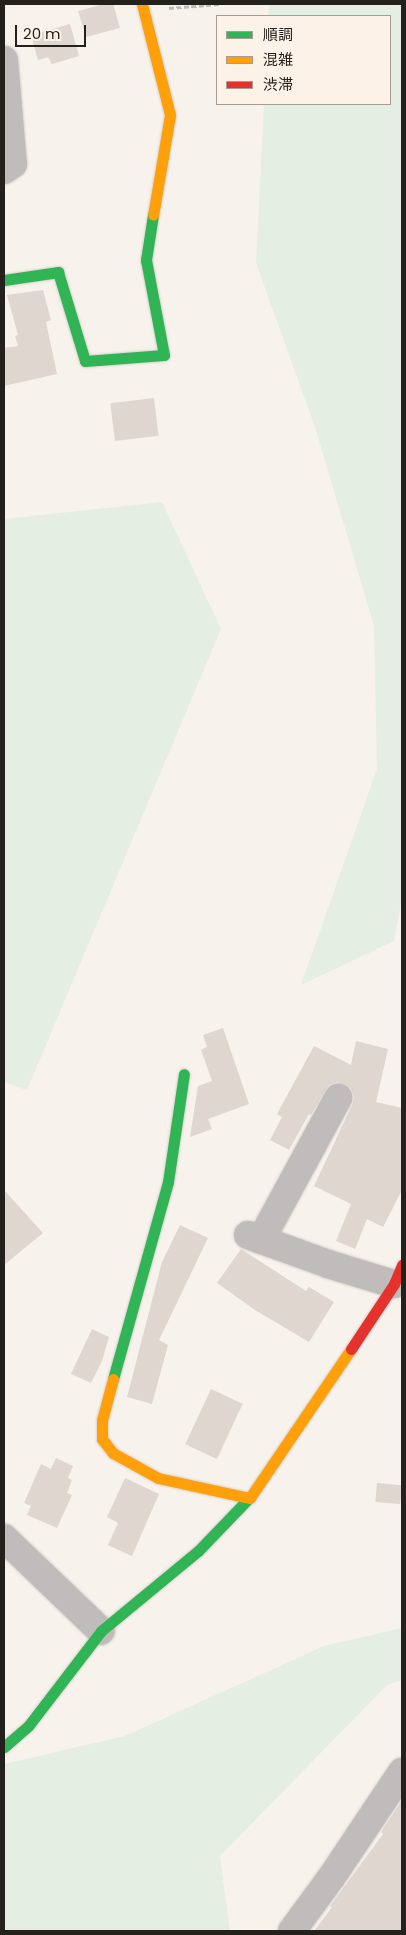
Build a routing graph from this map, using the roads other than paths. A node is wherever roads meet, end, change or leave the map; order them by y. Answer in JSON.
{"nodes":[{"id":1,"x":143,"y":7,"type":"edge"},
{"id":2,"x":4,"y":60,"type":"edge"},
{"id":3,"x":4,"y":170,"type":"edge"},
{"id":4,"x":4,"y":280,"type":"edge"},
{"id":5,"x":184,"y":1074,"type":"dead end"},
{"id":6,"x":338,"y":1098,"type":"dead end"},
{"id":7,"x":398,"y":1274,"type":"edge"},
{"id":8,"x":250,"y":1498,"type":"junction"},
{"id":9,"x":4,"y":1538,"type":"edge"},
{"id":10,"x":101,"y":1631,"type":"junction"},
{"id":11,"x":4,"y":1747,"type":"edge"},
{"id":12,"x":402,"y":1772,"type":"edge"},
{"id":13,"x":292,"y":1931,"type":"edge"}],
"edges":[{"from":1,"to":4,"type":"street"},
{"from":2,"to":3,"type":"street"},
{"from":5,"to":8,"type":"street"},
{"from":6,"to":7,"type":"street"},
{"from":7,"to":8,"type":"street"},
{"from":8,"to":10,"type":"street"},
{"from":9,"to":10,"type":"street"},
{"from":10,"to":11,"type":"street"},
{"from":12,"to":13,"type":"street"}]}
